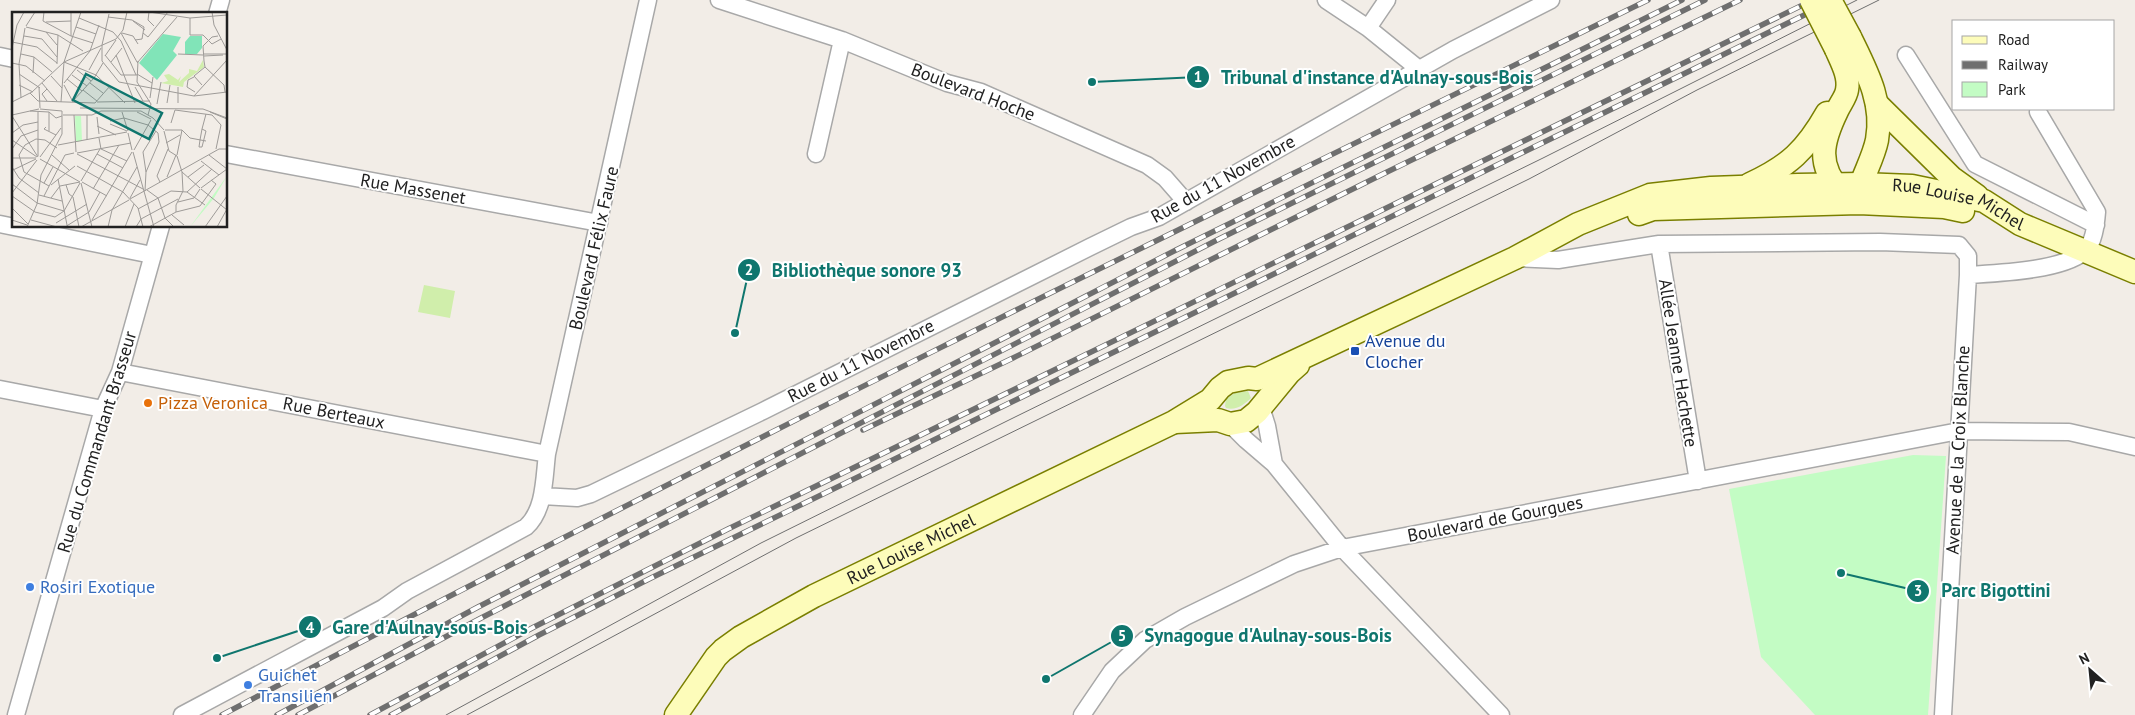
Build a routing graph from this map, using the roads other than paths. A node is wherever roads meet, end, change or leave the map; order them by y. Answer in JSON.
{"nodes":[{"id":1,"x":648,"y":0,"type":"edge"},
{"id":2,"x":720,"y":0,"type":"edge"},
{"id":3,"x":1326,"y":0,"type":"edge"},
{"id":4,"x":1387,"y":0,"type":"edge"},
{"id":5,"x":1551,"y":0,"type":"edge"},
{"id":6,"x":1811,"y":0,"type":"edge"},
{"id":7,"x":1830,"y":0,"type":"edge"},
{"id":8,"x":746,"y":4,"type":"edge"},
{"id":9,"x":1368,"y":28,"type":"junction"},
{"id":10,"x":842,"y":40,"type":"junction"},
{"id":11,"x":1843,"y":43,"type":"junction"},
{"id":12,"x":1906,"y":55,"type":"dead end"},
{"id":13,"x":1420,"y":70,"type":"junction"},
{"id":14,"x":1846,"y":74,"type":"junction"},
{"id":15,"x":1877,"y":104,"type":"junction"},
{"id":16,"x":2038,"y":112,"type":"dead end"},
{"id":17,"x":228,"y":154,"type":"edge"},
{"id":18,"x":816,"y":154,"type":"dead end"},
{"id":19,"x":1745,"y":187,"type":"junction"},
{"id":20,"x":1850,"y":191,"type":"junction"},
{"id":21,"x":1984,"y":200,"type":"junction"},
{"id":22,"x":1186,"y":202,"type":"junction"},
{"id":23,"x":599,"y":223,"type":"junction"},
{"id":24,"x":2020,"y":224,"type":"junction"},
{"id":25,"x":2096,"y":225,"type":"junction"},
{"id":26,"x":20,"y":228,"type":"edge"},
{"id":27,"x":160,"y":228,"type":"edge"},
{"id":28,"x":1659,"y":244,"type":"junction"},
{"id":29,"x":2085,"y":251,"type":"junction"},
{"id":30,"x":152,"y":255,"type":"junction"},
{"id":31,"x":1519,"y":256,"type":"junction"},
{"id":32,"x":2135,"y":272,"type":"edge"},
{"id":33,"x":1968,"y":275,"type":"junction"},
{"id":34,"x":1311,"y":354,"type":"junction"},
{"id":35,"x":120,"y":372,"type":"junction"},
{"id":36,"x":1258,"y":379,"type":"junction"},
{"id":37,"x":0,"y":389,"type":"edge"},
{"id":38,"x":1263,"y":404,"type":"junction"},
{"id":39,"x":103,"y":410,"type":"junction"},
{"id":40,"x":1220,"y":415,"type":"junction"},
{"id":41,"x":1959,"y":431,"type":"junction"},
{"id":42,"x":2135,"y":447,"type":"edge"},
{"id":43,"x":547,"y":454,"type":"junction"},
{"id":44,"x":1274,"y":464,"type":"junction"},
{"id":45,"x":1698,"y":481,"type":"junction"},
{"id":46,"x":542,"y":496,"type":"junction"},
{"id":47,"x":1342,"y":548,"type":"junction"},
{"id":48,"x":16,"y":715,"type":"edge"},
{"id":49,"x":182,"y":715,"type":"edge"},
{"id":50,"x":676,"y":715,"type":"edge"},
{"id":51,"x":1082,"y":715,"type":"edge"},
{"id":52,"x":1501,"y":715,"type":"edge"},
{"id":53,"x":1942,"y":715,"type":"edge"}],
"edges":[{"from":1,"to":23,"type":"street","name":"Boulevard Félix Faure"},
{"from":2,"to":8,"type":"street","name":"Boulevard Hoche"},
{"from":3,"to":9,"type":"street"},
{"from":4,"to":9,"type":"street"},
{"from":5,"to":13,"type":"street","name":"Rue du 11 Novembre"},
{"from":6,"to":11,"type":"street","bridge":true},
{"from":7,"to":11,"type":"street","bridge":true},
{"from":8,"to":10,"type":"street","name":"Boulevard Hoche"},
{"from":9,"to":13,"type":"street"},
{"from":10,"to":18,"type":"street"},
{"from":10,"to":22,"type":"street","name":"Boulevard Hoche"},
{"from":11,"to":14,"type":"street"},
{"from":11,"to":15,"type":"street"},
{"from":12,"to":25,"type":"street"},
{"from":13,"to":22,"type":"street","name":"Rue du 11 Novembre"},
{"from":14,"to":19,"type":"street"},
{"from":14,"to":20,"type":"street"},
{"from":15,"to":20,"type":"street"},
{"from":15,"to":21,"type":"street"},
{"from":16,"to":25,"type":"street"},
{"from":17,"to":23,"type":"street","name":"Rue Massenet"},
{"from":19,"to":20,"type":"street","name":"Rue Louise Michel"},
{"from":19,"to":31,"type":"street","name":"Rue Louise Michel"},
{"from":20,"to":21,"type":"street","name":"Rue Louise Michel"},
{"from":20,"to":24,"type":"street","name":"Rue Louise Michel"},
{"from":20,"to":31,"type":"street","name":"Rue Louise Michel"},
{"from":21,"to":24,"type":"street","name":"Rue Louise Michel"},
{"from":22,"to":46,"type":"street","name":"Rue du 11 Novembre"},
{"from":23,"to":43,"type":"street","name":"Boulevard Félix Faure"},
{"from":24,"to":29,"type":"street"},
{"from":25,"to":29,"type":"street"},
{"from":26,"to":30,"type":"street"},
{"from":27,"to":30,"type":"street","name":"Rue du Commandant Brasseur"},
{"from":28,"to":31,"type":"street","name":"Rue Louise Michel"},
{"from":28,"to":33,"type":"street","name":"Rue Louise Michel"},
{"from":28,"to":45,"type":"street","name":"Allée Jeanne Hachette"},
{"from":29,"to":32,"type":"street"},
{"from":29,"to":33,"type":"street"},
{"from":30,"to":35,"type":"street","name":"Rue du Commandant Brasseur"},
{"from":31,"to":34,"type":"street","name":"Rue Louise Michel"},
{"from":33,"to":41,"type":"street","name":"Avenue de la Croix Blanche"},
{"from":34,"to":36,"type":"street","name":"Rue Louise Michel"},
{"from":34,"to":38,"type":"street","name":"Rue Louise Michel"},
{"from":35,"to":39,"type":"street","name":"Rue du Commandant Brasseur"},
{"from":35,"to":43,"type":"street","name":"Rue Berteaux"},
{"from":36,"to":38,"type":"street"},
{"from":36,"to":40,"type":"street","name":"Rue Louise Michel"},
{"from":37,"to":39,"type":"street"},
{"from":38,"to":40,"type":"street","name":"Rue Louise Michel"},
{"from":38,"to":44,"type":"street"},
{"from":39,"to":48,"type":"street","name":"Rue du Commandant Brasseur"},
{"from":40,"to":44,"type":"street"},
{"from":40,"to":50,"type":"street","name":"Rue Louise Michel"},
{"from":41,"to":42,"type":"street","name":"Boulevard de Gourgues"},
{"from":41,"to":45,"type":"street","name":"Boulevard de Gourgues"},
{"from":41,"to":53,"type":"street","name":"Avenue de la Croix Blanche"},
{"from":43,"to":46,"type":"street","name":"Boulevard Félix Faure"},
{"from":44,"to":47,"type":"street"},
{"from":45,"to":47,"type":"street","name":"Boulevard de Gourgues"},
{"from":46,"to":49,"type":"street"},
{"from":47,"to":51,"type":"street","name":"Boulevard de Gourgues"},
{"from":47,"to":52,"type":"street"}]}
